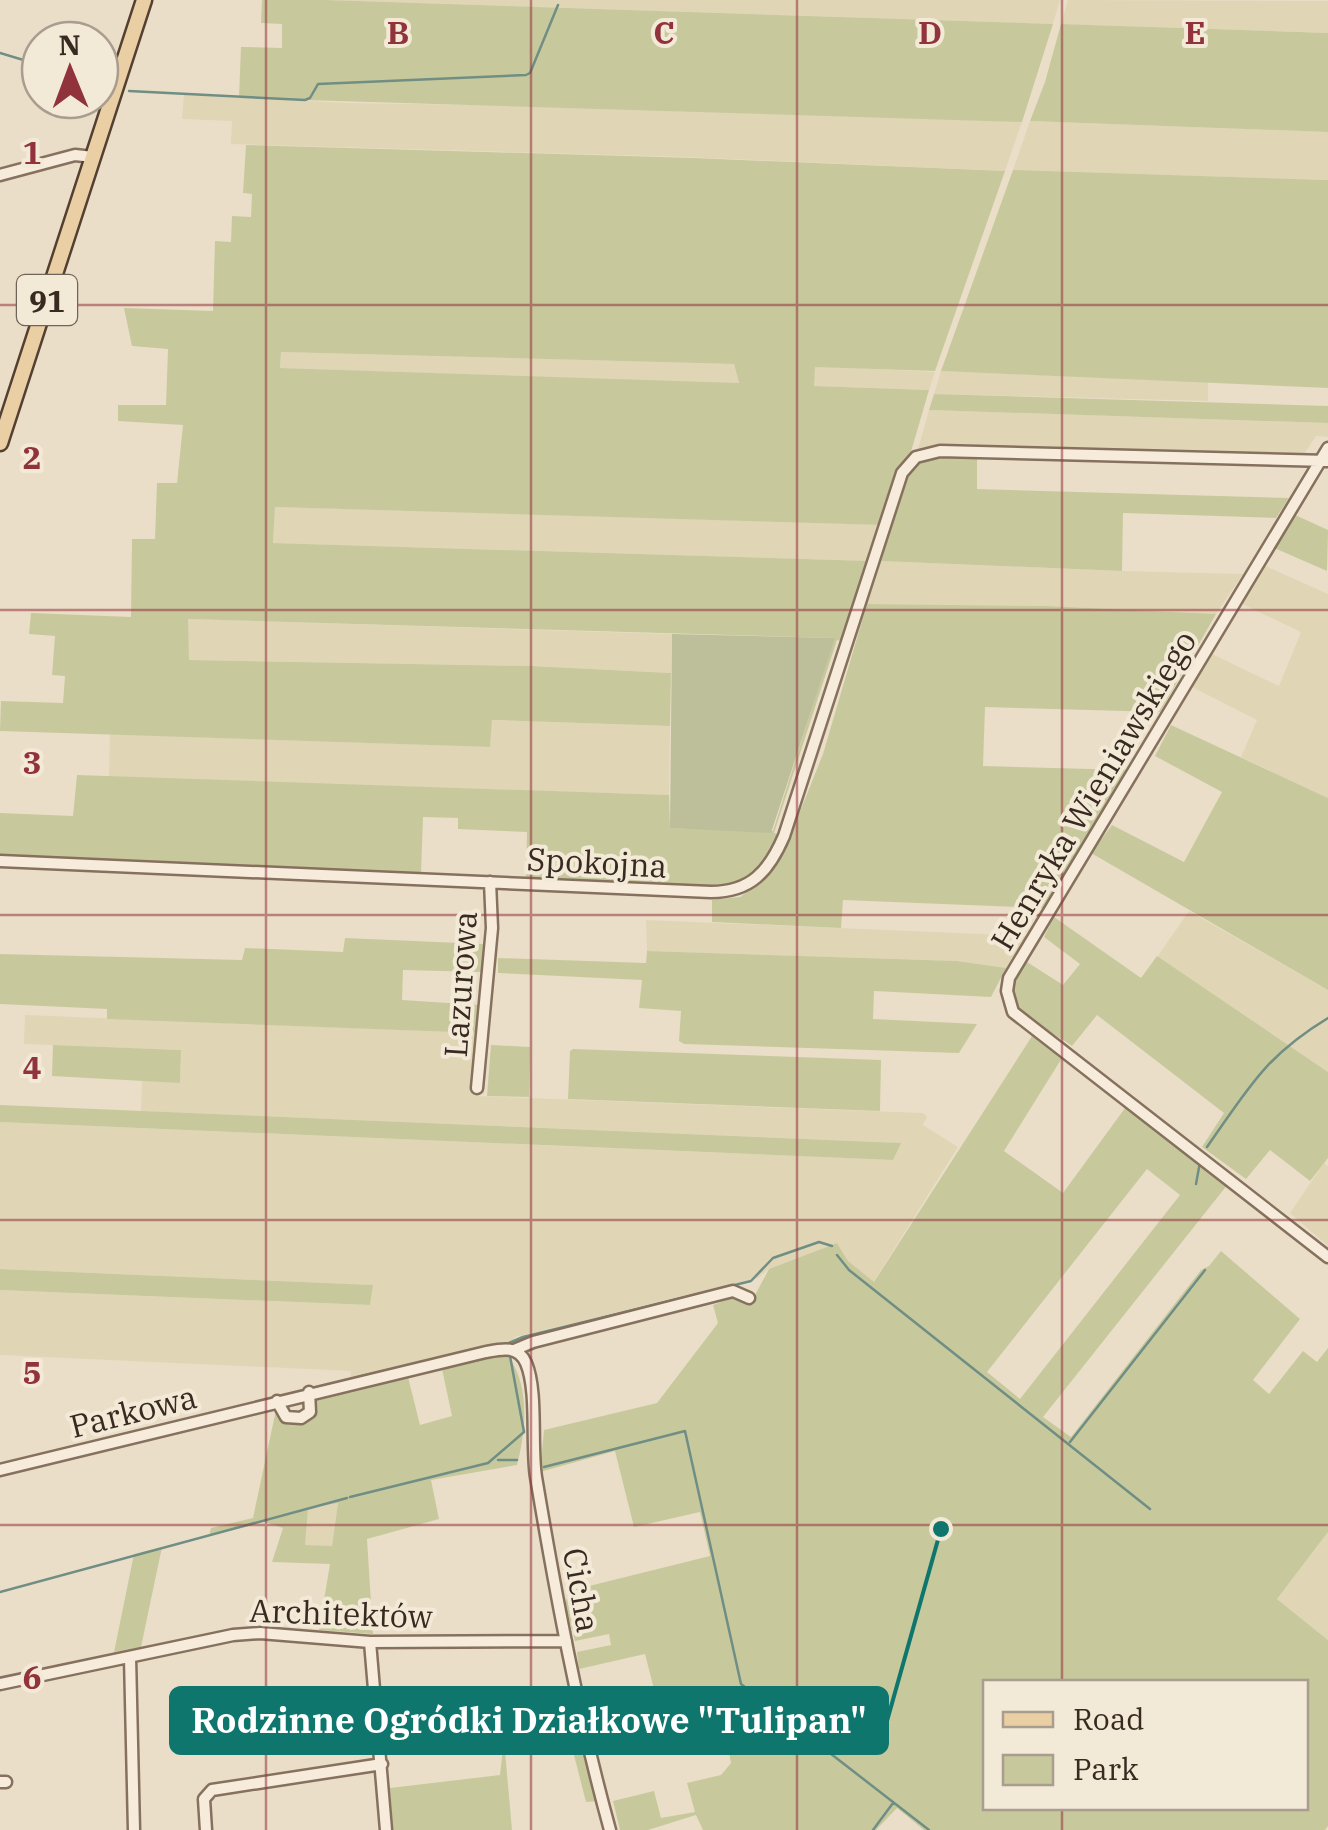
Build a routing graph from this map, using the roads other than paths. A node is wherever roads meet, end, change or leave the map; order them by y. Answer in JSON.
{"nodes":[{"id":1,"x":144,"y":0,"type":"edge"},
{"id":2,"x":93,"y":157,"type":"junction"},
{"id":3,"x":0,"y":174,"type":"edge"},
{"id":4,"x":0,"y":444,"type":"edge"},
{"id":5,"x":1328,"y":448,"type":"edge"},
{"id":6,"x":1323,"y":461,"type":"edge"},
{"id":7,"x":0,"y":861,"type":"edge"},
{"id":8,"x":490,"y":882,"type":"junction"},
{"id":9,"x":477,"y":1088,"type":"dead end"},
{"id":10,"x":1328,"y":1257,"type":"edge"},
{"id":11,"x":748,"y":1298,"type":"dead end"},
{"id":12,"x":518,"y":1353,"type":"junction"},
{"id":13,"x":310,"y":1392,"type":"junction"},
{"id":14,"x":277,"y":1401,"type":"junction"},
{"id":15,"x":0,"y":1470,"type":"edge"},
{"id":16,"x":566,"y":1641,"type":"junction"},
{"id":17,"x":370,"y":1642,"type":"junction"},
{"id":18,"x":130,"y":1657,"type":"junction"},
{"id":19,"x":0,"y":1684,"type":"edge"},
{"id":20,"x":382,"y":1764,"type":"junction"},
{"id":21,"x":134,"y":1830,"type":"edge"},
{"id":22,"x":206,"y":1830,"type":"edge"},
{"id":23,"x":386,"y":1830,"type":"edge"},
{"id":24,"x":610,"y":1830,"type":"edge"}],
"edges":[{"from":1,"to":2,"type":"main road","number":"91"},
{"from":2,"to":3,"type":"street"},
{"from":2,"to":4,"type":"main road","number":"91"},
{"from":5,"to":6,"type":"street","name":"Henryka Wieniawskiego"},
{"from":6,"to":8,"type":"street","name":"Spokojna"},
{"from":6,"to":10,"type":"street","name":"Henryka Wieniawskiego"},
{"from":7,"to":8,"type":"street","name":"Spokojna"},
{"from":8,"to":9,"type":"street","name":"Lazurowa"},
{"from":11,"to":12,"type":"street","name":"Parkowa"},
{"from":12,"to":13,"type":"street","name":"Parkowa"},
{"from":12,"to":16,"type":"street","name":"Cicha"},
{"from":13,"to":14,"type":"street","name":"Parkowa"},
{"from":13,"to":14,"type":"street","name":"Parkowa"},
{"from":14,"to":15,"type":"street","name":"Parkowa"},
{"from":16,"to":17,"type":"street","name":"Architektów"},
{"from":16,"to":24,"type":"street","name":"Cicha"},
{"from":17,"to":18,"type":"street","name":"Architektów"},
{"from":17,"to":20,"type":"street"},
{"from":18,"to":19,"type":"street","name":"Architektów"},
{"from":18,"to":21,"type":"street"},
{"from":20,"to":22,"type":"street"},
{"from":20,"to":23,"type":"street"}]}
